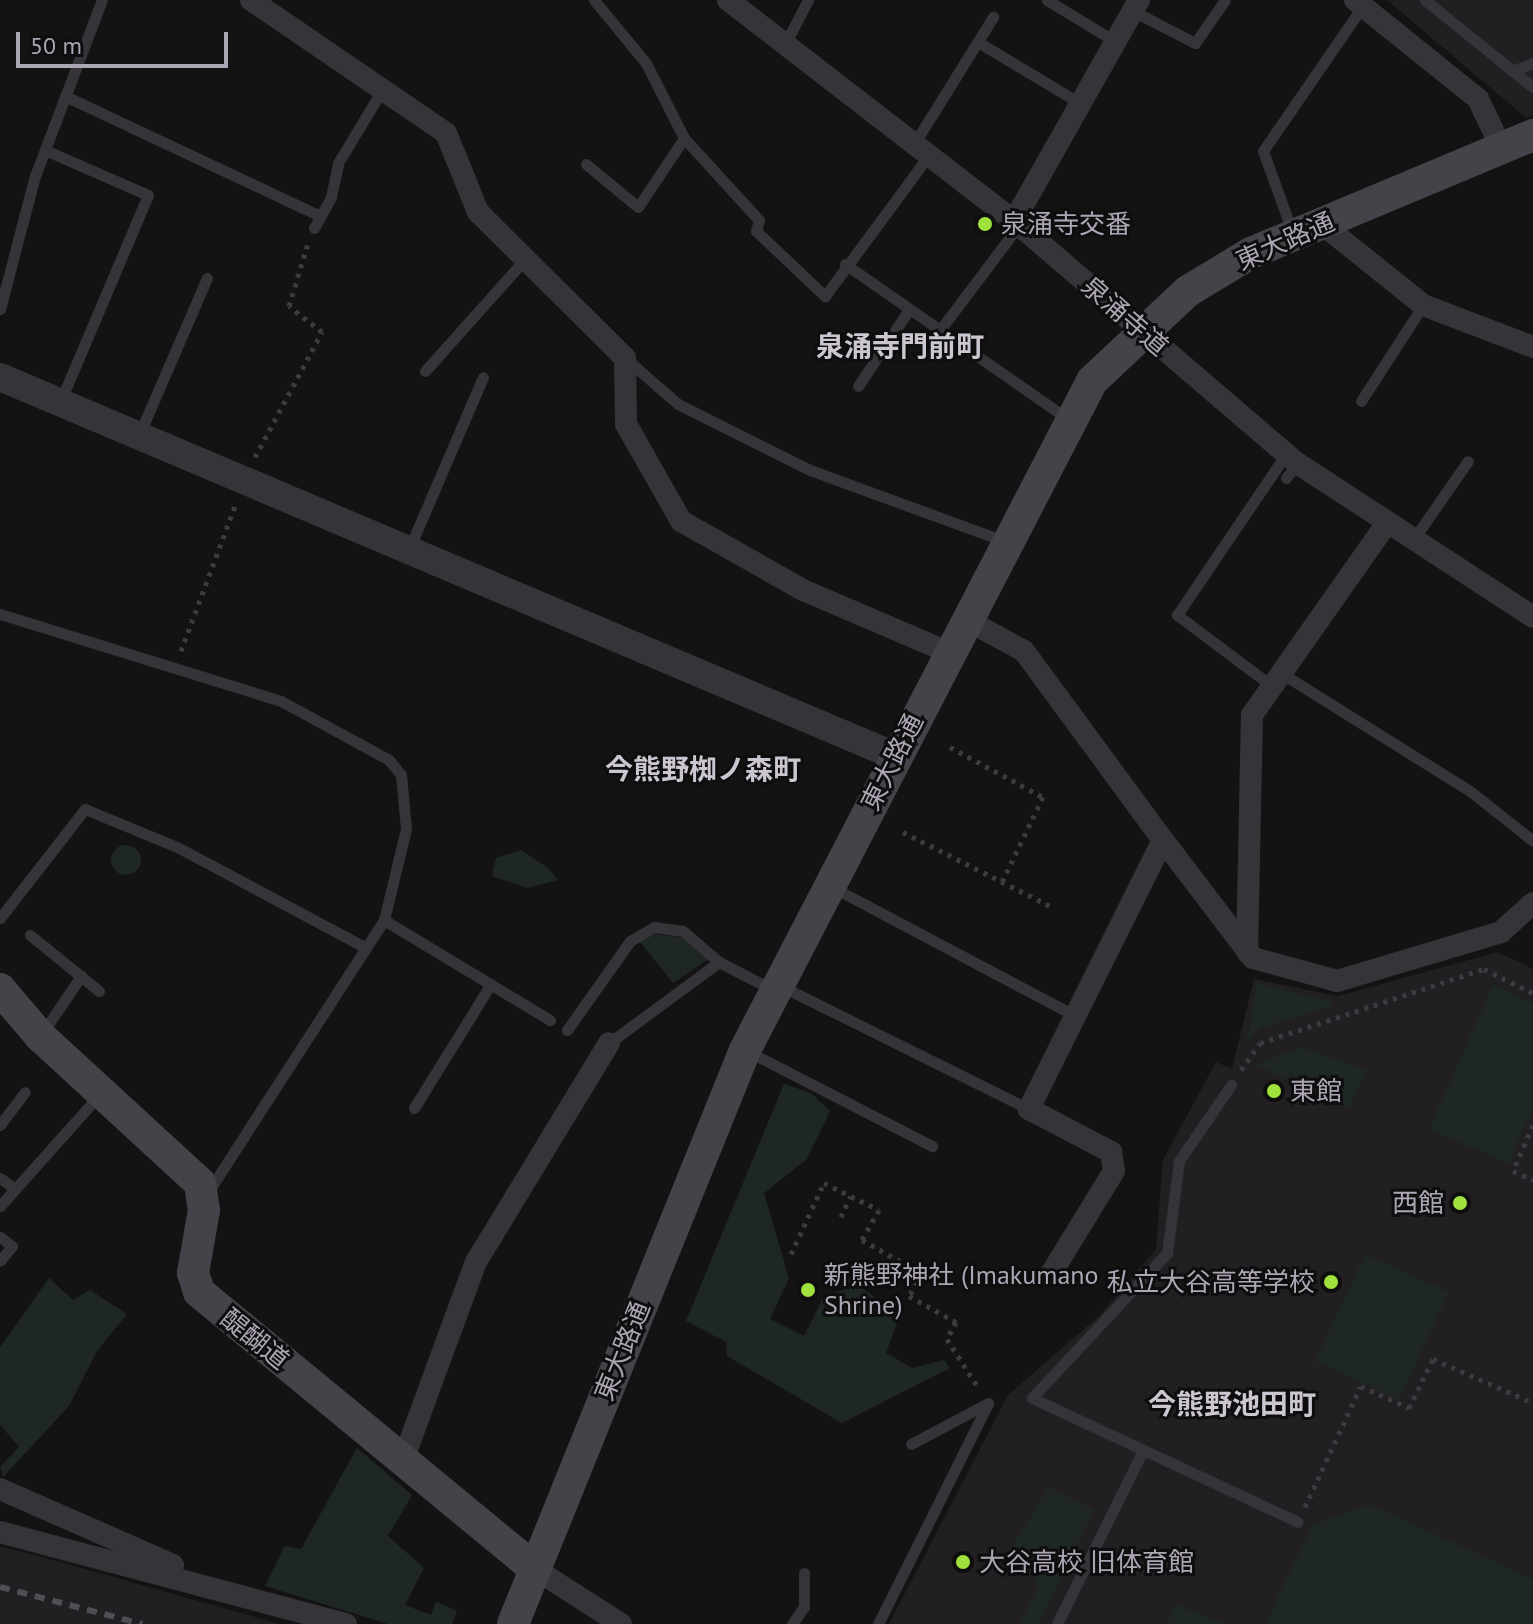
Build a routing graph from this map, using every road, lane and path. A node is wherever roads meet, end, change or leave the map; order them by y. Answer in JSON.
{"nodes":[{"id":1,"x":102,"y":0,"type":"edge"},
{"id":2,"x":251,"y":0,"type":"edge"},
{"id":3,"x":594,"y":0,"type":"edge"},
{"id":4,"x":728,"y":0,"type":"edge"},
{"id":5,"x":808,"y":0,"type":"edge"},
{"id":6,"x":1047,"y":0,"type":"edge"},
{"id":7,"x":1225,"y":0,"type":"edge"},
{"id":8,"x":1425,"y":0,"type":"edge"},
{"id":9,"x":1358,"y":4,"type":"edge"},
{"id":10,"x":1136,"y":5,"type":"edge"},
{"id":11,"x":993,"y":17,"type":"dead end"},
{"id":12,"x":978,"y":42,"type":"junction"},
{"id":13,"x":1116,"y":42,"type":"junction"},
{"id":14,"x":784,"y":45,"type":"junction"},
{"id":15,"x":1533,"y":63,"type":"edge"},
{"id":16,"x":1512,"y":71,"type":"junction"},
{"id":17,"x":1533,"y":87,"type":"edge"},
{"id":18,"x":382,"y":90,"type":"junction"},
{"id":19,"x":65,"y":96,"type":"junction"},
{"id":20,"x":1081,"y":104,"type":"junction"},
{"id":21,"x":1533,"y":135,"type":"edge"},
{"id":22,"x":684,"y":138,"type":"junction"},
{"id":23,"x":1502,"y":149,"type":"junction"},
{"id":24,"x":45,"y":150,"type":"junction"},
{"id":25,"x":921,"y":150,"type":"junction"},
{"id":26,"x":586,"y":164,"type":"dead end"},
{"id":27,"x":317,"y":222,"type":"junction"},
{"id":28,"x":1017,"y":223,"type":"junction"},
{"id":29,"x":1308,"y":230,"type":"junction"},
{"id":30,"x":525,"y":259,"type":"junction"},
{"id":31,"x":845,"y":264,"type":"junction"},
{"id":32,"x":207,"y":278,"type":"dead end"},
{"id":33,"x":1423,"y":305,"type":"junction"},
{"id":34,"x":0,"y":309,"type":"edge"},
{"id":35,"x":908,"y":311,"type":"junction"},
{"id":36,"x":1141,"y":329,"type":"junction"},
{"id":37,"x":940,"y":330,"type":"junction"},
{"id":38,"x":1533,"y":347,"type":"edge"},
{"id":39,"x":625,"y":358,"type":"junction"},
{"id":40,"x":425,"y":371,"type":"dead end"},
{"id":41,"x":0,"y":377,"type":"edge"},
{"id":42,"x":483,"y":377,"type":"dead end"},
{"id":43,"x":858,"y":386,"type":"dead end"},
{"id":44,"x":1361,"y":401,"type":"dead end"},
{"id":45,"x":60,"y":402,"type":"junction"},
{"id":46,"x":1069,"y":420,"type":"junction"},
{"id":47,"x":138,"y":435,"type":"junction"},
{"id":48,"x":1468,"y":461,"type":"dead end"},
{"id":49,"x":1290,"y":465,"type":"junction"},
{"id":50,"x":244,"y":480,"type":"junction"},
{"id":51,"x":1387,"y":523,"type":"junction"},
{"id":52,"x":1413,"y":540,"type":"junction"},
{"id":53,"x":1004,"y":541,"type":"junction"},
{"id":54,"x":409,"y":549,"type":"junction"},
{"id":55,"x":0,"y":614,"type":"edge"},
{"id":56,"x":1533,"y":617,"type":"edge"},
{"id":57,"x":965,"y":619,"type":"junction"},
{"id":58,"x":948,"y":652,"type":"junction"},
{"id":59,"x":175,"y":667,"type":"junction"},
{"id":60,"x":1277,"y":679,"type":"junction"},
{"id":61,"x":950,"y":747,"type":"dead end"},
{"id":62,"x":895,"y":756,"type":"junction"},
{"id":63,"x":903,"y":832,"type":"dead end"},
{"id":64,"x":1163,"y":840,"type":"junction"},
{"id":65,"x":1533,"y":841,"type":"edge"},
{"id":66,"x":1002,"y":882,"type":"junction"},
{"id":67,"x":828,"y":885,"type":"junction"},
{"id":68,"x":1533,"y":903,"type":"edge"},
{"id":69,"x":1052,"y":907,"type":"dead end"},
{"id":70,"x":0,"y":918,"type":"edge"},
{"id":71,"x":384,"y":920,"type":"junction"},
{"id":72,"x":30,"y":935,"type":"dead end"},
{"id":73,"x":366,"y":948,"type":"junction"},
{"id":74,"x":1247,"y":952,"type":"junction"},
{"id":75,"x":719,"y":962,"type":"junction"},
{"id":76,"x":81,"y":976,"type":"junction"},
{"id":77,"x":491,"y":984,"type":"junction"},
{"id":78,"x":776,"y":987,"type":"junction"},
{"id":79,"x":0,"y":989,"type":"edge"},
{"id":80,"x":99,"y":991,"type":"dead end"},
{"id":81,"x":1533,"y":993,"type":"edge"},
{"id":82,"x":1076,"y":1016,"type":"junction"},
{"id":83,"x":550,"y":1020,"type":"dead end"},
{"id":84,"x":567,"y":1030,"type":"dead end"},
{"id":85,"x":40,"y":1036,"type":"junction"},
{"id":86,"x":609,"y":1043,"type":"joint"},
{"id":87,"x":745,"y":1050,"type":"junction"},
{"id":88,"x":1231,"y":1085,"type":"joint"},
{"id":89,"x":25,"y":1092,"type":"dead end"},
{"id":90,"x":101,"y":1094,"type":"junction"},
{"id":91,"x":414,"y":1108,"type":"dead end"},
{"id":92,"x":1029,"y":1109,"type":"junction"},
{"id":93,"x":0,"y":1125,"type":"edge"},
{"id":94,"x":1533,"y":1125,"type":"edge"},
{"id":95,"x":932,"y":1146,"type":"dead end"},
{"id":96,"x":0,"y":1178,"type":"edge"},
{"id":97,"x":1533,"y":1180,"type":"edge"},
{"id":98,"x":14,"y":1188,"type":"junction"},
{"id":99,"x":851,"y":1196,"type":"junction"},
{"id":100,"x":204,"y":1198,"type":"junction"},
{"id":101,"x":0,"y":1206,"type":"edge"},
{"id":102,"x":841,"y":1217,"type":"dead end"},
{"id":103,"x":0,"y":1237,"type":"edge"},
{"id":104,"x":791,"y":1254,"type":"dead end"},
{"id":105,"x":0,"y":1261,"type":"edge"},
{"id":106,"x":1052,"y":1272,"type":"dead end"},
{"id":107,"x":922,"y":1273,"type":"junction"},
{"id":108,"x":934,"y":1280,"type":"dead end"},
{"id":109,"x":981,"y":1391,"type":"dead end"},
{"id":110,"x":1533,"y":1403,"type":"edge"},
{"id":111,"x":911,"y":1444,"type":"dead end"},
{"id":112,"x":1143,"y":1450,"type":"junction"},
{"id":113,"x":403,"y":1460,"type":"junction"},
{"id":114,"x":0,"y":1489,"type":"edge"},
{"id":115,"x":1298,"y":1522,"type":"joint"},
{"id":116,"x":0,"y":1532,"type":"edge"},
{"id":117,"x":535,"y":1569,"type":"junction"},
{"id":118,"x":804,"y":1573,"type":"dead end"},
{"id":119,"x":229,"y":1590,"type":"junction"},
{"id":120,"x":346,"y":1624,"type":"edge"},
{"id":121,"x":513,"y":1624,"type":"edge"},
{"id":122,"x":621,"y":1624,"type":"edge"},
{"id":123,"x":792,"y":1624,"type":"edge"},
{"id":124,"x":878,"y":1624,"type":"edge"},
{"id":125,"x":1057,"y":1624,"type":"edge"}],
"edges":[{"from":1,"to":19,"type":"lane"},
{"from":2,"to":18,"type":"street"},
{"from":3,"to":22,"type":"lane"},
{"from":4,"to":14,"type":"street","name":"泉涌寺道"},
{"from":5,"to":14,"type":"lane"},
{"from":6,"to":13,"type":"lane"},
{"from":7,"to":10,"type":"lane"},
{"from":8,"to":16,"type":"lane"},
{"from":9,"to":23,"type":"street"},
{"from":9,"to":29,"type":"lane"},
{"from":10,"to":13,"type":"street"},
{"from":11,"to":12,"type":"lane"},
{"from":12,"to":20,"type":"lane"},
{"from":12,"to":25,"type":"lane"},
{"from":13,"to":20,"type":"street"},
{"from":14,"to":25,"type":"street","name":"泉涌寺道"},
{"from":15,"to":16,"type":"lane"},
{"from":16,"to":17,"type":"lane"},
{"from":18,"to":27,"type":"lane"},
{"from":18,"to":30,"type":"street"},
{"from":19,"to":24,"type":"lane"},
{"from":19,"to":27,"type":"lane"},
{"from":20,"to":28,"type":"street"},
{"from":21,"to":23,"type":"main road","name":"東大路通"},
{"from":22,"to":26,"type":"lane"},
{"from":22,"to":31,"type":"lane"},
{"from":23,"to":29,"type":"main road","name":"東大路通"},
{"from":24,"to":34,"type":"lane"},
{"from":24,"to":45,"type":"lane"},
{"from":25,"to":28,"type":"street","name":"泉涌寺道"},
{"from":25,"to":31,"type":"lane"},
{"from":27,"to":50,"type":"path"},
{"from":28,"to":36,"type":"street","name":"泉涌寺道"},
{"from":28,"to":37,"type":"lane"},
{"from":29,"to":33,"type":"street"},
{"from":29,"to":36,"type":"main road","name":"東大路通"},
{"from":30,"to":39,"type":"street"},
{"from":30,"to":40,"type":"lane"},
{"from":31,"to":35,"type":"lane"},
{"from":32,"to":47,"type":"lane"},
{"from":33,"to":38,"type":"street"},
{"from":33,"to":44,"type":"lane"},
{"from":35,"to":37,"type":"lane"},
{"from":35,"to":43,"type":"lane"},
{"from":36,"to":46,"type":"main road","name":"東大路通"},
{"from":36,"to":49,"type":"street","name":"泉涌寺道"},
{"from":37,"to":46,"type":"lane"},
{"from":39,"to":53,"type":"lane"},
{"from":39,"to":58,"type":"street"},
{"from":41,"to":45,"type":"street"},
{"from":42,"to":54,"type":"lane"},
{"from":45,"to":47,"type":"street"},
{"from":46,"to":53,"type":"main road","name":"東大路通"},
{"from":47,"to":50,"type":"street"},
{"from":48,"to":52,"type":"lane"},
{"from":49,"to":51,"type":"street","name":"泉涌寺道"},
{"from":49,"to":60,"type":"lane"},
{"from":50,"to":54,"type":"street"},
{"from":50,"to":59,"type":"path"},
{"from":51,"to":52,"type":"street","name":"泉涌寺道"},
{"from":51,"to":60,"type":"street"},
{"from":52,"to":56,"type":"street","name":"泉涌寺道"},
{"from":53,"to":57,"type":"main road","name":"東大路通"},
{"from":54,"to":62,"type":"street"},
{"from":55,"to":59,"type":"lane"},
{"from":57,"to":58,"type":"main road","name":"東大路通"},
{"from":57,"to":64,"type":"street"},
{"from":58,"to":62,"type":"main road","name":"東大路通"},
{"from":59,"to":71,"type":"lane"},
{"from":60,"to":65,"type":"lane"},
{"from":60,"to":74,"type":"street"},
{"from":61,"to":66,"type":"path"},
{"from":62,"to":67,"type":"main road","name":"東大路通"},
{"from":63,"to":66,"type":"path"},
{"from":64,"to":74,"type":"street"},
{"from":64,"to":82,"type":"street"},
{"from":66,"to":69,"type":"path"},
{"from":67,"to":78,"type":"main road","name":"東大路通"},
{"from":67,"to":82,"type":"lane"},
{"from":68,"to":74,"type":"street"},
{"from":70,"to":73,"type":"lane"},
{"from":71,"to":73,"type":"lane"},
{"from":71,"to":77,"type":"lane"},
{"from":72,"to":76,"type":"lane"},
{"from":73,"to":100,"type":"lane"},
{"from":75,"to":78,"type":"lane"},
{"from":75,"to":84,"type":"lane"},
{"from":75,"to":86,"type":"lane"},
{"from":76,"to":80,"type":"lane"},
{"from":76,"to":85,"type":"lane"},
{"from":77,"to":83,"type":"lane"},
{"from":77,"to":91,"type":"lane"},
{"from":78,"to":87,"type":"main road","name":"東大路通"},
{"from":78,"to":92,"type":"lane"},
{"from":79,"to":85,"type":"main road"},
{"from":81,"to":88,"type":"path"},
{"from":82,"to":92,"type":"street"},
{"from":85,"to":90,"type":"main road"},
{"from":86,"to":113,"type":"street"},
{"from":87,"to":95,"type":"lane"},
{"from":87,"to":117,"type":"main road","name":"東大路通"},
{"from":88,"to":112,"type":"lane"},
{"from":89,"to":93,"type":"lane"},
{"from":90,"to":98,"type":"lane"},
{"from":90,"to":100,"type":"main road"},
{"from":92,"to":106,"type":"street"},
{"from":94,"to":97,"type":"path"},
{"from":96,"to":98,"type":"lane"},
{"from":98,"to":101,"type":"lane"},
{"from":99,"to":102,"type":"path"},
{"from":99,"to":104,"type":"path"},
{"from":99,"to":107,"type":"path"},
{"from":100,"to":113,"type":"main road","name":"醍醐道"},
{"from":103,"to":105,"type":"lane"},
{"from":107,"to":108,"type":"path"},
{"from":107,"to":109,"type":"path"},
{"from":110,"to":115,"type":"path"},
{"from":111,"to":124,"type":"lane"},
{"from":112,"to":115,"type":"lane"},
{"from":112,"to":125,"type":"lane"},
{"from":113,"to":117,"type":"main road","name":"醍醐道"},
{"from":114,"to":119,"type":"street"},
{"from":116,"to":119,"type":"street"},
{"from":117,"to":121,"type":"main road","name":"東大路通"},
{"from":117,"to":122,"type":"street","name":"醍醐道"},
{"from":118,"to":123,"type":"lane"},
{"from":119,"to":120,"type":"street"}]}
